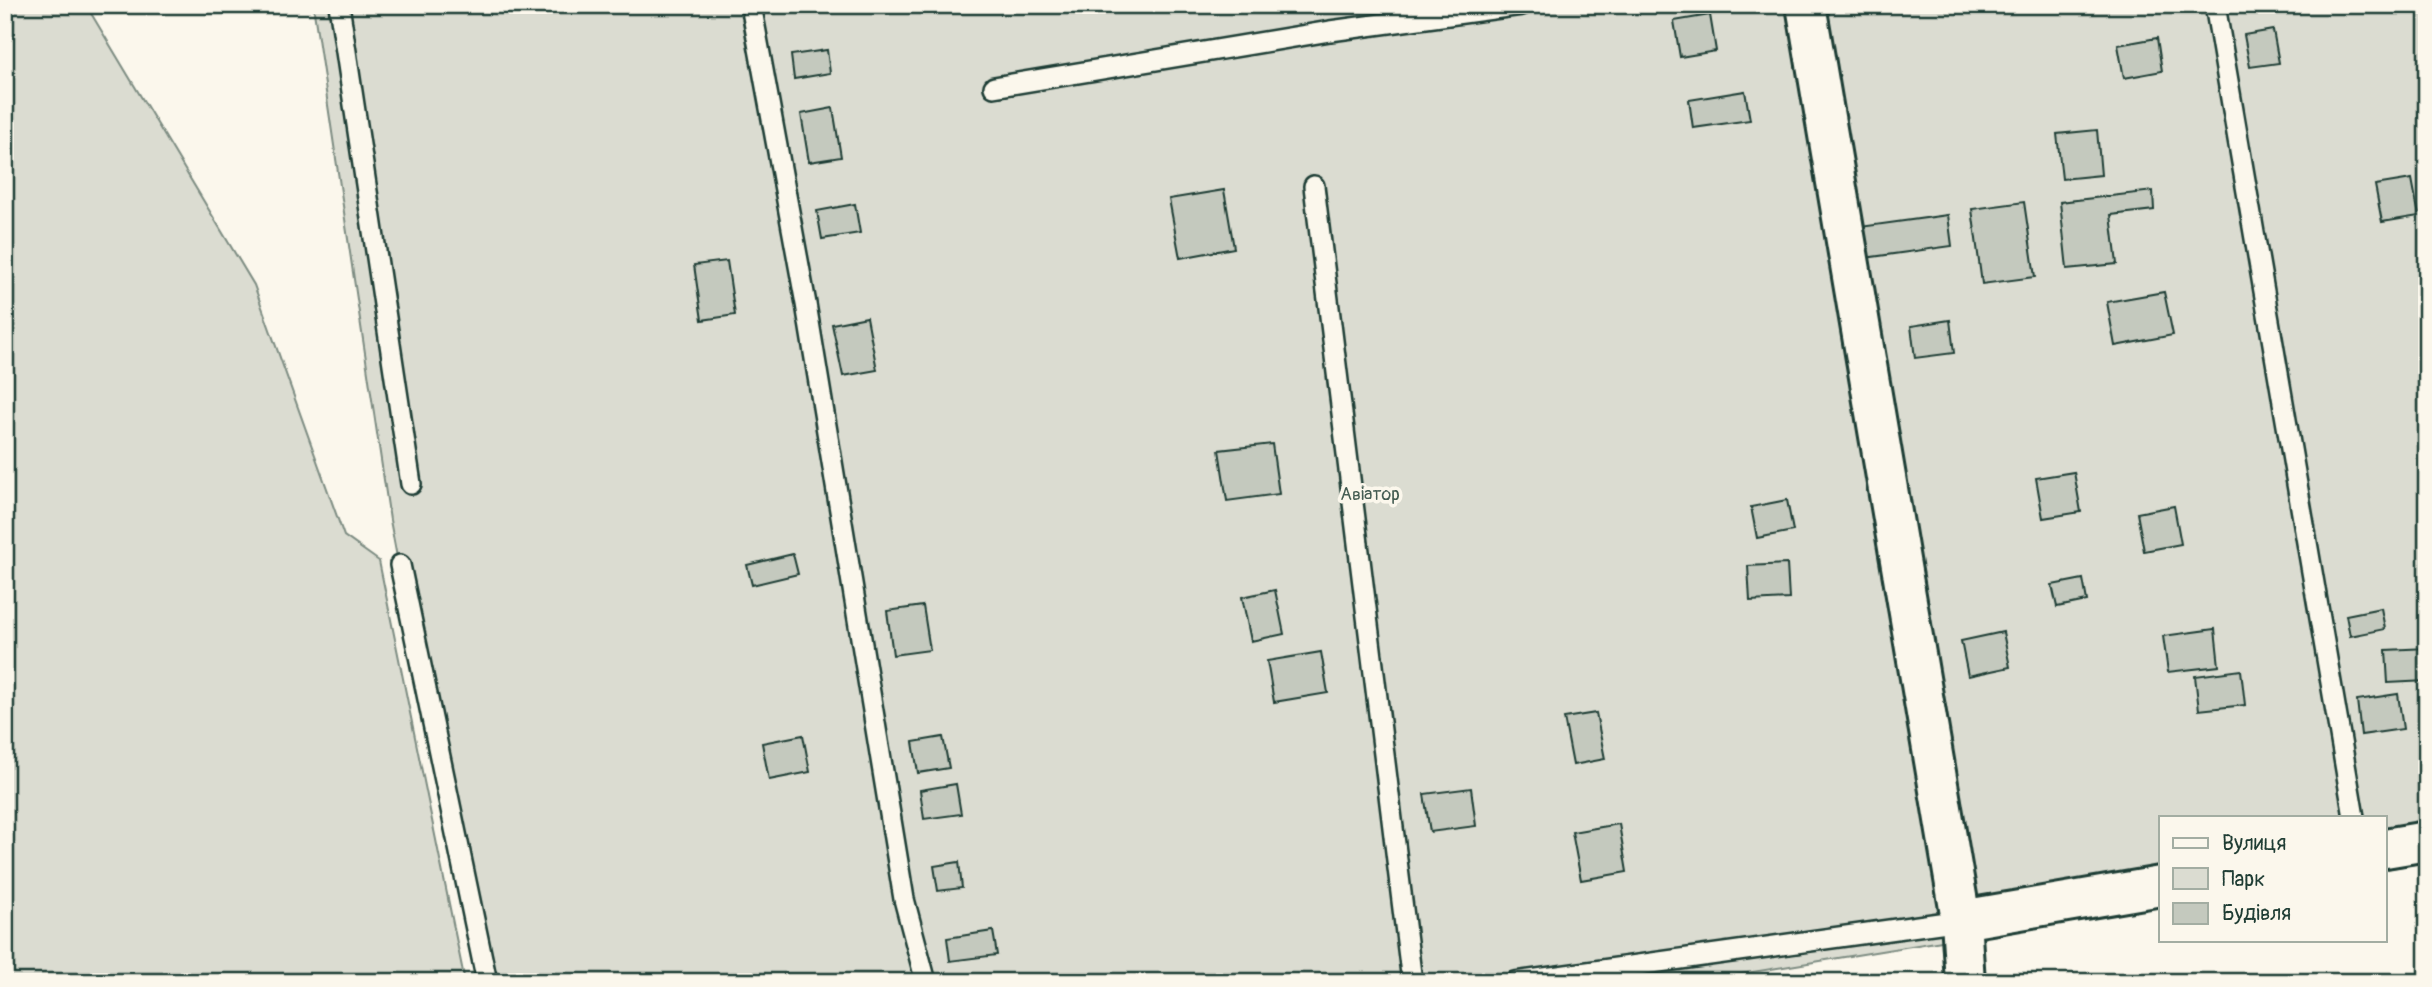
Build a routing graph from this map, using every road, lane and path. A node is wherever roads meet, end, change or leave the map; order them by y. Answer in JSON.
{"nodes":[{"id":1,"x":339,"y":5,"type":"edge"},
{"id":2,"x":751,"y":5,"type":"edge"},
{"id":3,"x":1522,"y":5,"type":"edge"},
{"id":4,"x":1806,"y":5,"type":"edge"},
{"id":5,"x":2215,"y":5,"type":"edge"},
{"id":6,"x":994,"y":87,"type":"dead end"},
{"id":7,"x":1314,"y":186,"type":"dead end"},
{"id":8,"x":411,"y":484,"type":"dead end"},
{"id":9,"x":400,"y":565,"type":"dead end"},
{"id":10,"x":2354,"y":816,"type":"edge"},
{"id":11,"x":2427,"y":841,"type":"edge"},
{"id":12,"x":2386,"y":848,"type":"edge"},
{"id":13,"x":2159,"y":886,"type":"edge"},
{"id":14,"x":1961,"y":920,"type":"junction"},
{"id":15,"x":487,"y":982,"type":"edge"},
{"id":16,"x":926,"y":982,"type":"edge"},
{"id":17,"x":1412,"y":982,"type":"edge"},
{"id":18,"x":1515,"y":982,"type":"edge"},
{"id":19,"x":1965,"y":982,"type":"edge"}],
"edges":[{"from":1,"to":8,"type":"lane"},
{"from":2,"to":16,"type":"lane"},
{"from":3,"to":6,"type":"lane"},
{"from":4,"to":14,"type":"street"},
{"from":5,"to":10,"type":"lane"},
{"from":7,"to":17,"type":"lane"},
{"from":9,"to":15,"type":"lane"},
{"from":11,"to":12,"type":"street"},
{"from":13,"to":14,"type":"street"},
{"from":14,"to":18,"type":"lane"},
{"from":14,"to":19,"type":"street"}]}
